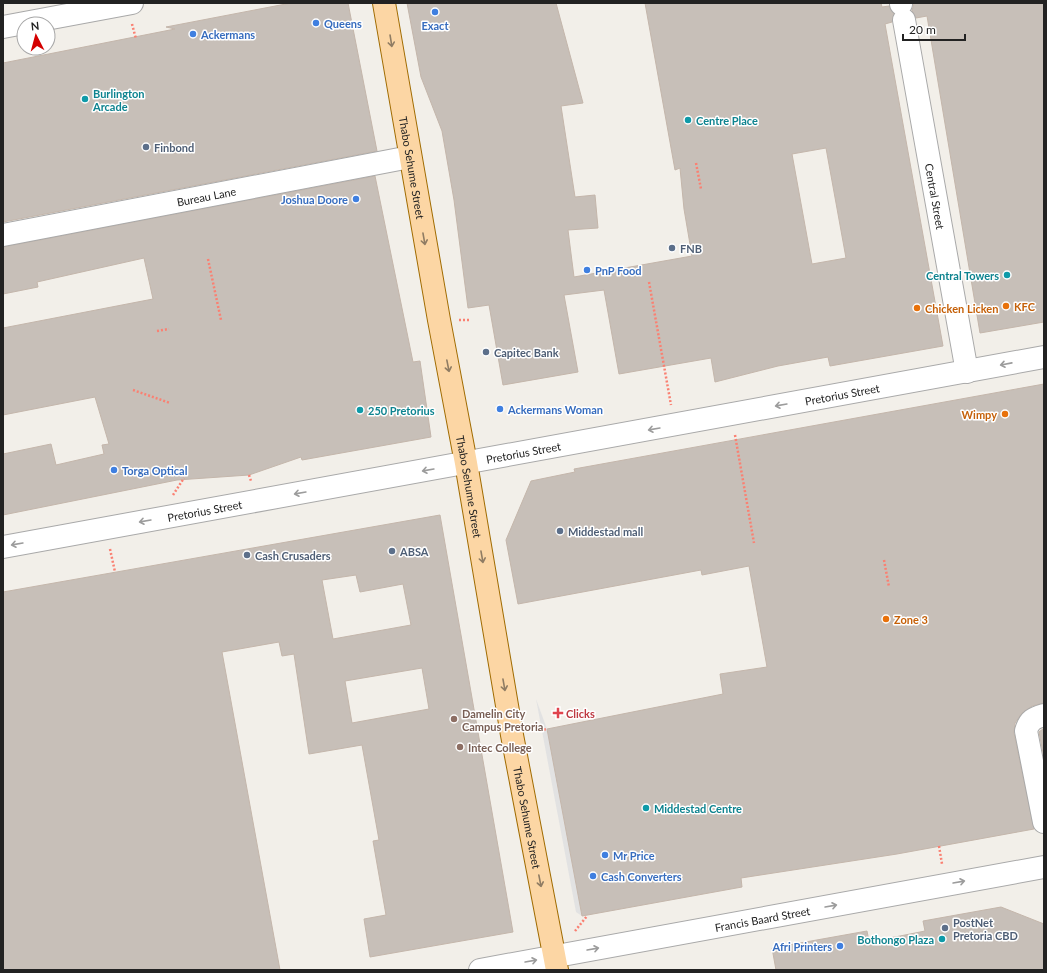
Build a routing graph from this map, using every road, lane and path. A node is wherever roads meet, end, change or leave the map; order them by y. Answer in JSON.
{"nodes":[{"id":1,"x":132,"y":3,"type":"edge"},
{"id":2,"x":384,"y":3,"type":"edge"},
{"id":3,"x":902,"y":9,"type":"edge"},
{"id":4,"x":3,"y":27,"type":"edge"},
{"id":5,"x":410,"y":157,"type":"junction"},
{"id":6,"x":696,"y":163,"type":"dead end"},
{"id":7,"x":701,"y":188,"type":"dead end"},
{"id":8,"x":3,"y":235,"type":"edge"},
{"id":9,"x":208,"y":259,"type":"dead end"},
{"id":10,"x":649,"y":282,"type":"dead end"},
{"id":11,"x":221,"y":320,"type":"dead end"},
{"id":12,"x":169,"y":329,"type":"dead end"},
{"id":13,"x":157,"y":331,"type":"dead end"},
{"id":14,"x":1044,"y":357,"type":"edge"},
{"id":15,"x":967,"y":372,"type":"junction"},
{"id":16,"x":133,"y":390,"type":"dead end"},
{"id":17,"x":670,"y":401,"type":"dead end"},
{"id":18,"x":170,"y":403,"type":"dead end"},
{"id":19,"x":731,"y":414,"type":"junction"},
{"id":20,"x":466,"y":463,"type":"junction"},
{"id":21,"x":754,"y":543,"type":"dead end"},
{"id":22,"x":3,"y":546,"type":"edge"},
{"id":23,"x":884,"y":560,"type":"dead end"},
{"id":24,"x":889,"y":587,"type":"dead end"},
{"id":25,"x":1044,"y":715,"type":"edge"},
{"id":26,"x":542,"y":729,"type":"dead end"},
{"id":27,"x":546,"y":729,"type":"dead end"},
{"id":28,"x":1044,"y":822,"type":"edge"},
{"id":29,"x":1044,"y":866,"type":"edge"},
{"id":30,"x":556,"y":963,"type":"edge"},
{"id":31,"x":480,"y":970,"type":"edge"}],
"edges":[{"from":1,"to":4,"type":"street"},
{"from":2,"to":5,"type":"main road","name":"Thabo Sehume Street","one_way":true},
{"from":3,"to":15,"type":"street","name":"Central Street"},
{"from":5,"to":8,"type":"street","name":"Bureau Lane"},
{"from":5,"to":20,"type":"main road","name":"Thabo Sehume Street","one_way":true},
{"from":6,"to":7,"type":"path"},
{"from":9,"to":11,"type":"path"},
{"from":10,"to":17,"type":"path"},
{"from":12,"to":13,"type":"path"},
{"from":14,"to":15,"type":"street","name":"Pretorius Street","one_way":true},
{"from":15,"to":19,"type":"street","name":"Pretorius Street","one_way":true},
{"from":16,"to":18,"type":"path"},
{"from":19,"to":20,"type":"street","name":"Pretorius Street","one_way":true},
{"from":19,"to":21,"type":"path"},
{"from":20,"to":22,"type":"street","name":"Pretorius Street","one_way":true},
{"from":20,"to":30,"type":"main road","name":"Thabo Sehume Street","one_way":true},
{"from":23,"to":24,"type":"path"},
{"from":25,"to":28,"type":"street"},
{"from":26,"to":27,"type":"path"},
{"from":30,"to":29,"type":"street","name":"Francis Baard Street","one_way":true},
{"from":31,"to":30,"type":"street","name":"Francis Baard Street","one_way":true}]}
